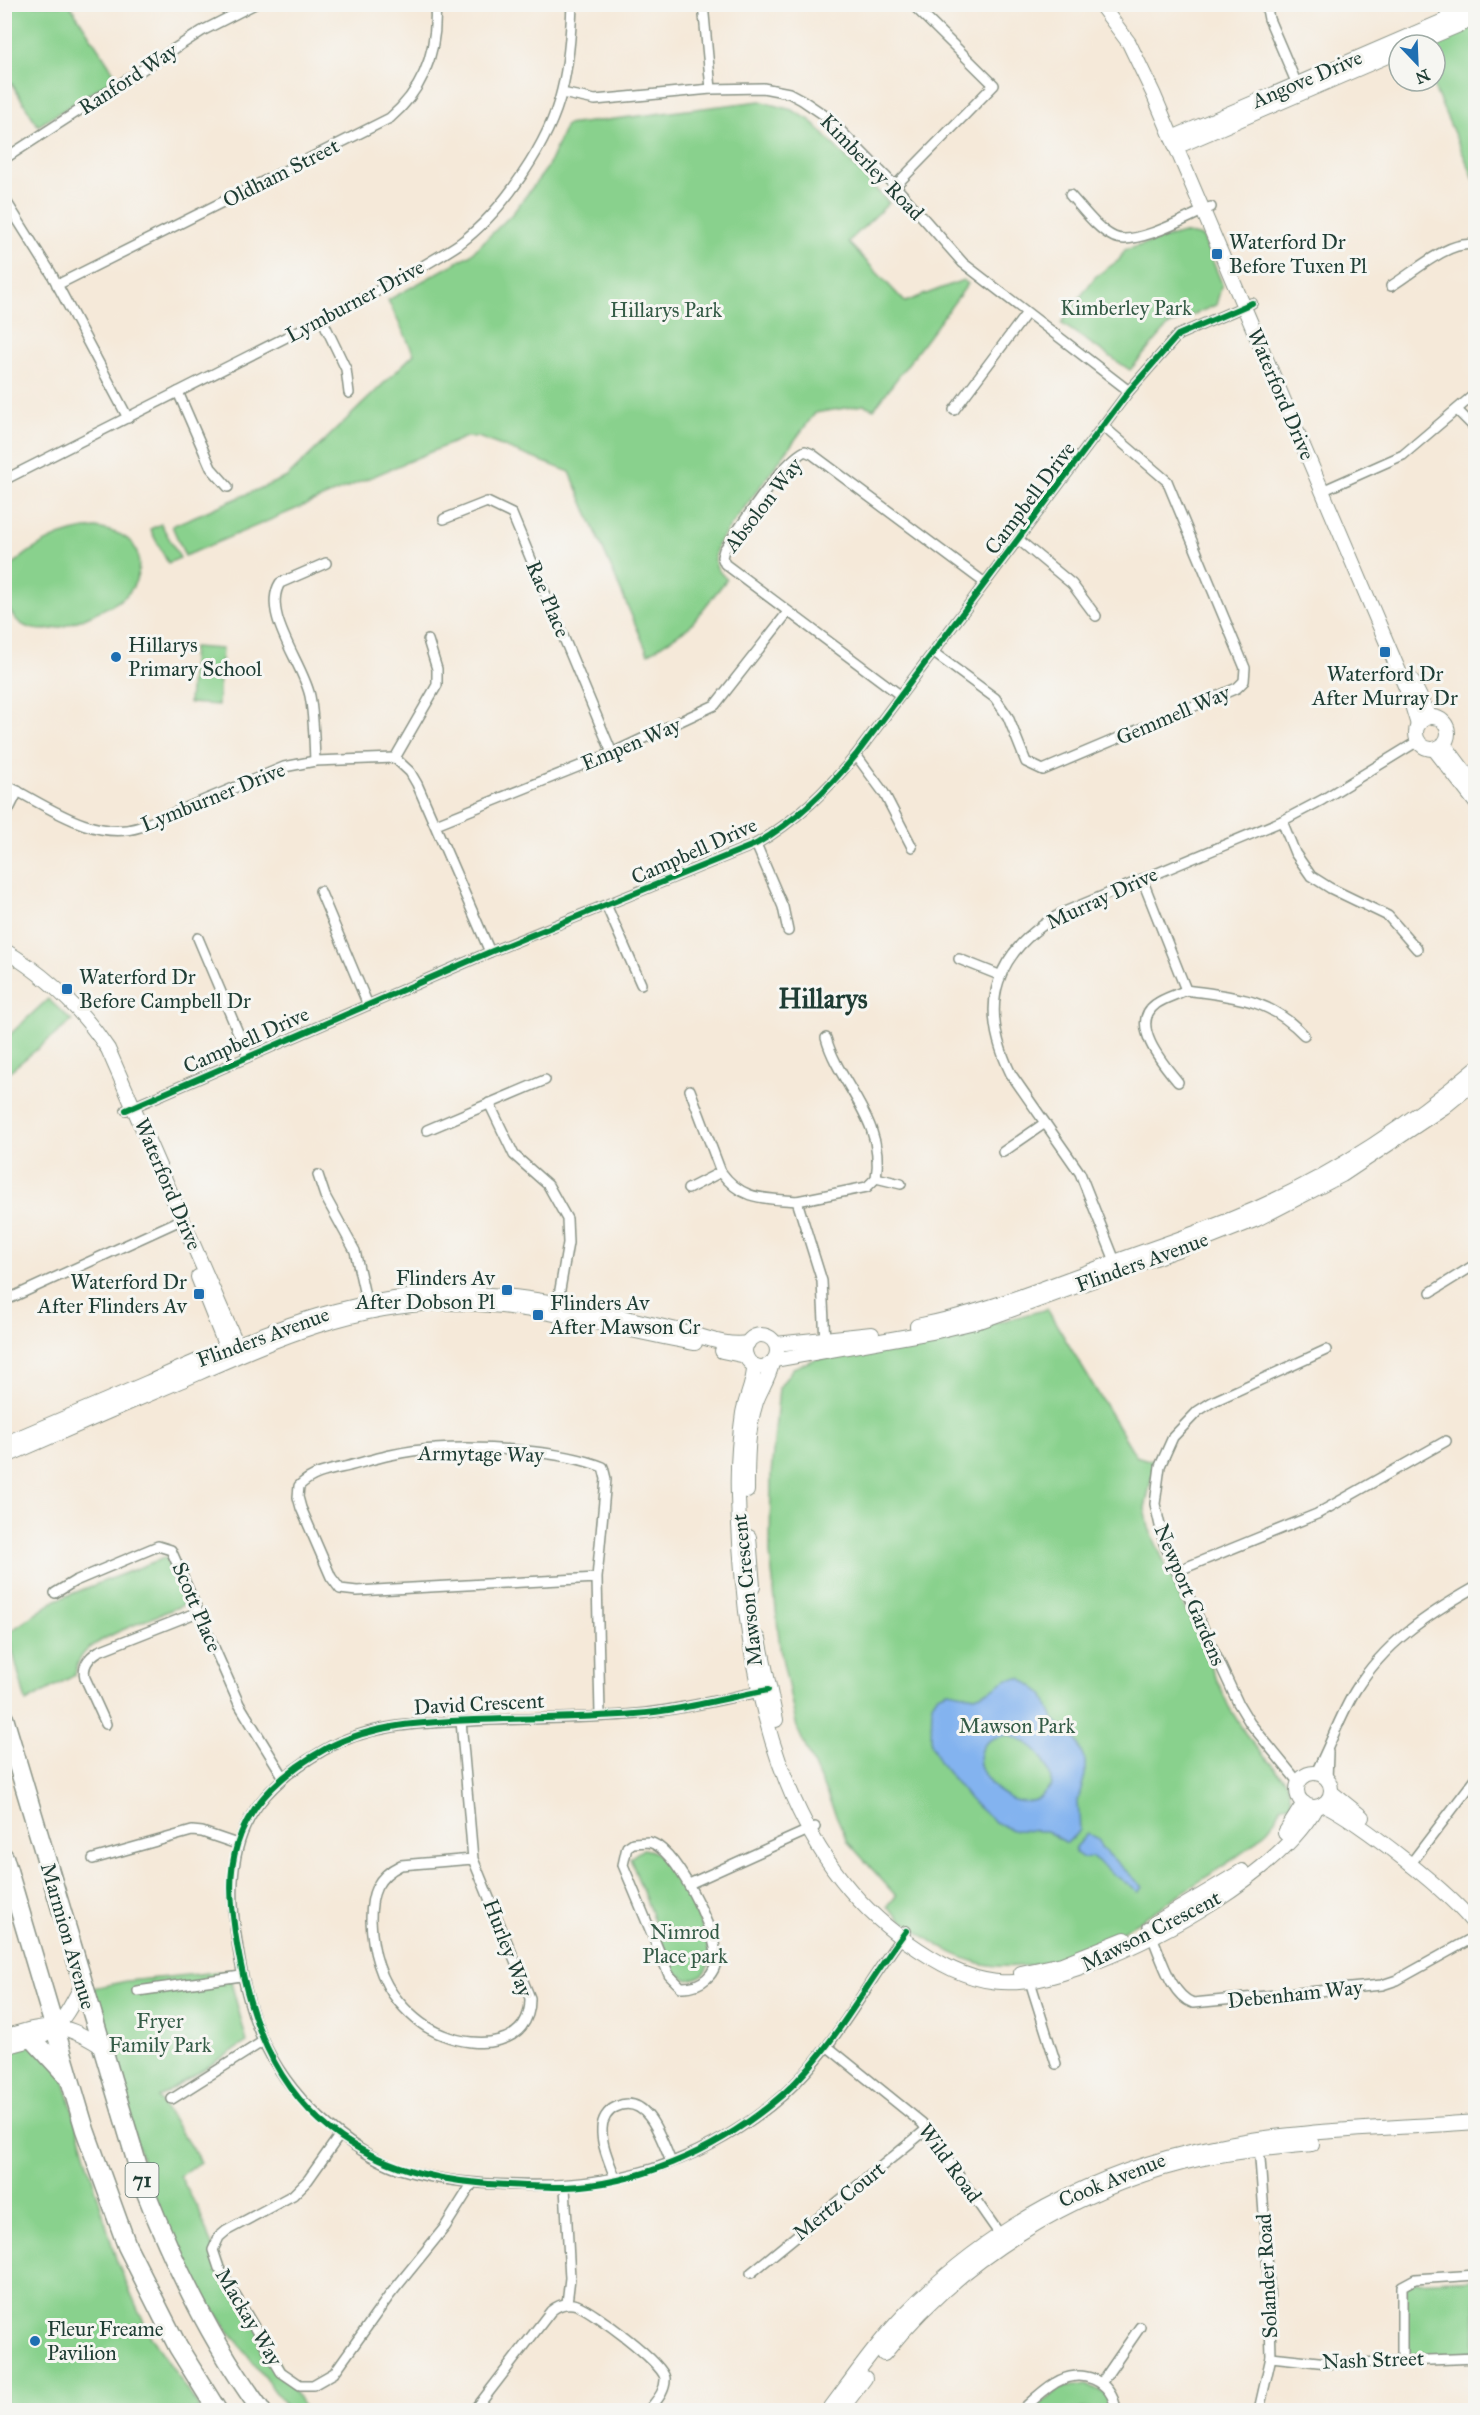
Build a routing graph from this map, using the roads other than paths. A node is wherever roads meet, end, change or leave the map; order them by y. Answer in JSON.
{"nodes":[{"id":1,"x":255,"y":4,"type":"edge"},
{"id":2,"x":435,"y":4,"type":"edge"},
{"id":3,"x":572,"y":4,"type":"edge"},
{"id":4,"x":703,"y":4,"type":"edge"},
{"id":5,"x":912,"y":4,"type":"edge"},
{"id":6,"x":1100,"y":4,"type":"edge"},
{"id":7,"x":1111,"y":4,"type":"edge"},
{"id":8,"x":1266,"y":4,"type":"edge"},
{"id":9,"x":1442,"y":4,"type":"edge"},
{"id":10,"x":1476,"y":8,"type":"edge"},
{"id":11,"x":1476,"y":18,"type":"edge"},
{"id":12,"x":1450,"y":23,"type":"junction"},
{"id":13,"x":1433,"y":33,"type":"edge"},
{"id":14,"x":1387,"y":55,"type":"edge"},
{"id":15,"x":711,"y":88,"type":"junction"},
{"id":16,"x":1299,"y":88,"type":"junction"},
{"id":17,"x":562,"y":93,"type":"junction"},
{"id":18,"x":1178,"y":140,"type":"junction"},
{"id":19,"x":4,"y":159,"type":"edge"},
{"id":20,"x":895,"y":186,"type":"junction"},
{"id":21,"x":1070,"y":195,"type":"dead end"},
{"id":22,"x":4,"y":198,"type":"edge"},
{"id":23,"x":1207,"y":208,"type":"junction"},
{"id":24,"x":1475,"y":245,"type":"edge"},
{"id":25,"x":57,"y":285,"type":"junction"},
{"id":26,"x":1391,"y":286,"type":"dead end"},
{"id":27,"x":1248,"y":305,"type":"junction"},
{"id":28,"x":1026,"y":314,"type":"junction"},
{"id":29,"x":322,"y":319,"type":"junction"},
{"id":30,"x":1129,"y":391,"type":"junction"},
{"id":31,"x":178,"y":392,"type":"junction"},
{"id":32,"x":349,"y":393,"type":"dead end"},
{"id":33,"x":1476,"y":393,"type":"edge"},
{"id":34,"x":954,"y":410,"type":"dead end"},
{"id":35,"x":1457,"y":410,"type":"junction"},
{"id":36,"x":128,"y":418,"type":"junction"},
{"id":37,"x":1104,"y":427,"type":"junction"},
{"id":38,"x":1476,"y":429,"type":"edge"},
{"id":39,"x":4,"y":480,"type":"edge"},
{"id":40,"x":228,"y":487,"type":"dead end"},
{"id":41,"x":1326,"y":490,"type":"junction"},
{"id":42,"x":444,"y":519,"type":"dead end"},
{"id":43,"x":1019,"y":540,"type":"junction"},
{"id":44,"x":326,"y":563,"type":"dead end"},
{"id":45,"x":985,"y":583,"type":"junction"},
{"id":46,"x":788,"y":612,"type":"junction"},
{"id":47,"x":1096,"y":616,"type":"dead end"},
{"id":48,"x":428,"y":640,"type":"dead end"},
{"id":49,"x":934,"y":653,"type":"junction"},
{"id":50,"x":900,"y":695,"type":"junction"},
{"id":51,"x":1424,"y":721,"type":"junction"},
{"id":52,"x":1418,"y":741,"type":"junction"},
{"id":53,"x":1440,"y":747,"type":"junction"},
{"id":54,"x":612,"y":753,"type":"junction"},
{"id":55,"x":856,"y":755,"type":"junction"},
{"id":56,"x":395,"y":758,"type":"junction"},
{"id":57,"x":315,"y":761,"type":"junction"},
{"id":58,"x":4,"y":784,"type":"edge"},
{"id":59,"x":1476,"y":787,"type":"edge"},
{"id":60,"x":18,"y":791,"type":"junction"},
{"id":61,"x":1476,"y":803,"type":"edge"},
{"id":62,"x":4,"y":819,"type":"edge"},
{"id":63,"x":1282,"y":821,"type":"junction"},
{"id":64,"x":436,"y":824,"type":"junction"},
{"id":65,"x":756,"y":844,"type":"junction"},
{"id":66,"x":912,"y":847,"type":"dead end"},
{"id":67,"x":1142,"y":879,"type":"junction"},
{"id":68,"x":320,"y":891,"type":"dead end"},
{"id":69,"x":607,"y":907,"type":"junction"},
{"id":70,"x":788,"y":931,"type":"dead end"},
{"id":71,"x":198,"y":938,"type":"dead end"},
{"id":72,"x":1417,"y":949,"type":"dead end"},
{"id":73,"x":4,"y":950,"type":"edge"},
{"id":74,"x":490,"y":952,"type":"junction"},
{"id":75,"x":4,"y":958,"type":"edge"},
{"id":76,"x":959,"y":959,"type":"dead end"},
{"id":77,"x":999,"y":975,"type":"junction"},
{"id":78,"x":641,"y":984,"type":"dead end"},
{"id":79,"x":1186,"y":990,"type":"junction"},
{"id":80,"x":368,"y":1005,"type":"junction"},
{"id":81,"x":1304,"y":1035,"type":"dead end"},
{"id":82,"x":826,"y":1038,"type":"dead end"},
{"id":83,"x":248,"y":1056,"type":"junction"},
{"id":84,"x":1476,"y":1068,"type":"edge"},
{"id":85,"x":545,"y":1080,"type":"dead end"},
{"id":86,"x":1476,"y":1081,"type":"edge"},
{"id":87,"x":1178,"y":1082,"type":"dead end"},
{"id":88,"x":690,"y":1090,"type":"dead end"},
{"id":89,"x":489,"y":1103,"type":"junction"},
{"id":90,"x":130,"y":1108,"type":"junction"},
{"id":91,"x":1045,"y":1123,"type":"junction"},
{"id":92,"x":427,"y":1130,"type":"dead end"},
{"id":93,"x":1003,"y":1152,"type":"dead end"},
{"id":94,"x":721,"y":1172,"type":"junction"},
{"id":95,"x":318,"y":1175,"type":"dead end"},
{"id":96,"x":876,"y":1178,"type":"junction"},
{"id":97,"x":901,"y":1184,"type":"dead end"},
{"id":98,"x":688,"y":1190,"type":"dead end"},
{"id":99,"x":797,"y":1201,"type":"junction"},
{"id":100,"x":179,"y":1221,"type":"junction"},
{"id":101,"x":1476,"y":1264,"type":"edge"},
{"id":102,"x":1117,"y":1266,"type":"junction"},
{"id":103,"x":1431,"y":1292,"type":"dead end"},
{"id":104,"x":4,"y":1301,"type":"edge"},
{"id":105,"x":367,"y":1308,"type":"junction"},
{"id":106,"x":557,"y":1308,"type":"junction"},
{"id":107,"x":776,"y":1344,"type":"junction"},
{"id":108,"x":825,"y":1345,"type":"junction"},
{"id":109,"x":1326,"y":1350,"type":"dead end"},
{"id":110,"x":234,"y":1351,"type":"junction"},
{"id":111,"x":749,"y":1355,"type":"junction"},
{"id":112,"x":773,"y":1361,"type":"junction"},
{"id":113,"x":51,"y":1436,"type":"junction"},
{"id":114,"x":1446,"y":1441,"type":"dead end"},
{"id":115,"x":4,"y":1444,"type":"edge"},
{"id":116,"x":4,"y":1456,"type":"edge"},
{"id":117,"x":4,"y":1463,"type":"edge"},
{"id":118,"x":1177,"y":1571,"type":"junction"},
{"id":119,"x":597,"y":1578,"type":"junction"},
{"id":120,"x":1476,"y":1587,"type":"edge"},
{"id":121,"x":55,"y":1593,"type":"dead end"},
{"id":122,"x":198,"y":1612,"type":"junction"},
{"id":123,"x":763,"y":1691,"type":"junction"},
{"id":124,"x":600,"y":1715,"type":"junction"},
{"id":125,"x":4,"y":1718,"type":"edge"},
{"id":126,"x":461,"y":1721,"type":"junction"},
{"id":127,"x":106,"y":1724,"type":"dead end"},
{"id":128,"x":283,"y":1776,"type":"junction"},
{"id":129,"x":1476,"y":1778,"type":"edge"},
{"id":130,"x":1315,"y":1781,"type":"junction"},
{"id":131,"x":1314,"y":1805,"type":"junction"},
{"id":132,"x":812,"y":1829,"type":"junction"},
{"id":133,"x":237,"y":1844,"type":"junction"},
{"id":134,"x":4,"y":1857,"type":"edge"},
{"id":135,"x":473,"y":1859,"type":"junction"},
{"id":136,"x":93,"y":1860,"type":"dead end"},
{"id":137,"x":1412,"y":1862,"type":"junction"},
{"id":138,"x":689,"y":1884,"type":"junction"},
{"id":139,"x":1476,"y":1912,"type":"edge"},
{"id":140,"x":1476,"y":1927,"type":"edge"},
{"id":141,"x":1150,"y":1931,"type":"junction"},
{"id":142,"x":904,"y":1934,"type":"junction"},
{"id":143,"x":1476,"y":1936,"type":"edge"},
{"id":144,"x":242,"y":1976,"type":"junction"},
{"id":145,"x":1028,"y":1977,"type":"junction"},
{"id":146,"x":82,"y":1985,"type":"junction"},
{"id":147,"x":138,"y":1991,"type":"dead end"},
{"id":148,"x":55,"y":2028,"type":"junction"},
{"id":149,"x":4,"y":2037,"type":"edge"},
{"id":150,"x":33,"y":2039,"type":"junction"},
{"id":151,"x":262,"y":2042,"type":"junction"},
{"id":152,"x":99,"y":2044,"type":"junction"},
{"id":153,"x":4,"y":2047,"type":"edge"},
{"id":154,"x":828,"y":2047,"type":"junction"},
{"id":155,"x":1056,"y":2064,"type":"dead end"},
{"id":156,"x":71,"y":2081,"type":"junction"},
{"id":157,"x":172,"y":2099,"type":"dead end"},
{"id":158,"x":1476,"y":2122,"type":"edge"},
{"id":159,"x":927,"y":2129,"type":"junction"},
{"id":160,"x":1476,"y":2131,"type":"edge"},
{"id":161,"x":339,"y":2136,"type":"junction"},
{"id":162,"x":1259,"y":2145,"type":"junction"},
{"id":163,"x":671,"y":2162,"type":"junction"},
{"id":164,"x":615,"y":2178,"type":"junction"},
{"id":165,"x":472,"y":2184,"type":"junction"},
{"id":166,"x":565,"y":2187,"type":"junction"},
{"id":167,"x":1003,"y":2239,"type":"junction"},
{"id":168,"x":751,"y":2273,"type":"dead end"},
{"id":169,"x":1476,"y":2275,"type":"edge"},
{"id":170,"x":567,"y":2304,"type":"junction"},
{"id":171,"x":1140,"y":2327,"type":"dead end"},
{"id":172,"x":1271,"y":2357,"type":"junction"},
{"id":173,"x":1476,"y":2358,"type":"edge"},
{"id":174,"x":1402,"y":2359,"type":"junction"},
{"id":175,"x":1102,"y":2382,"type":"junction"},
{"id":176,"x":217,"y":2410,"type":"edge"},
{"id":177,"x":261,"y":2410,"type":"edge"},
{"id":178,"x":475,"y":2410,"type":"edge"},
{"id":179,"x":649,"y":2410,"type":"edge"},
{"id":180,"x":829,"y":2410,"type":"edge"},
{"id":181,"x":841,"y":2410,"type":"edge"},
{"id":182,"x":1022,"y":2410,"type":"edge"},
{"id":183,"x":1116,"y":2410,"type":"edge"},
{"id":184,"x":1259,"y":2410,"type":"edge"}],
"edges":[{"from":1,"to":19,"type":"street","name":"Ranford Way"},
{"from":2,"to":25,"type":"street","name":"Oldham Street"},
{"from":3,"to":17,"type":"street","name":"Lymburner Drive"},
{"from":4,"to":15,"type":"street"},
{"from":5,"to":20,"type":"street"},
{"from":6,"to":18,"type":"street","name":"Waterford Drive"},
{"from":7,"to":18,"type":"street","name":"Waterford Drive"},
{"from":8,"to":16,"type":"street"},
{"from":9,"to":12,"type":"street"},
{"from":10,"to":12,"type":"street","name":"Angove Drive"},
{"from":11,"to":12,"type":"street","name":"Angove Drive"},
{"from":12,"to":13,"type":"street","name":"Angove Drive"},
{"from":12,"to":16,"type":"street","name":"Angove Drive"},
{"from":14,"to":16,"type":"street","name":"Angove Drive"},
{"from":15,"to":17,"type":"street","name":"Kimberley Road"},
{"from":15,"to":20,"type":"street","name":"Kimberley Road"},
{"from":16,"to":18,"type":"street","name":"Angove Drive"},
{"from":17,"to":29,"type":"street","name":"Lymburner Drive"},
{"from":18,"to":23,"type":"street","name":"Waterford Drive"},
{"from":20,"to":28,"type":"street","name":"Kimberley Road"},
{"from":21,"to":23,"type":"street"},
{"from":22,"to":25,"type":"street"},
{"from":23,"to":27,"type":"street","name":"Waterford Drive"},
{"from":24,"to":26,"type":"street"},
{"from":25,"to":36,"type":"street"},
{"from":27,"to":30,"type":"street","name":"Campbell Drive"},
{"from":27,"to":41,"type":"street","name":"Waterford Drive"},
{"from":28,"to":30,"type":"street","name":"Kimberley Road"},
{"from":28,"to":34,"type":"street"},
{"from":29,"to":31,"type":"street","name":"Lymburner Drive"},
{"from":29,"to":32,"type":"street"},
{"from":30,"to":37,"type":"street","name":"Campbell Drive"},
{"from":31,"to":36,"type":"street","name":"Lymburner Drive"},
{"from":31,"to":40,"type":"street"},
{"from":33,"to":35,"type":"street"},
{"from":35,"to":38,"type":"street"},
{"from":35,"to":41,"type":"street"},
{"from":36,"to":39,"type":"street","name":"Lymburner Drive"},
{"from":37,"to":43,"type":"street","name":"Campbell Drive"},
{"from":37,"to":49,"type":"street","name":"Gemmell Way"},
{"from":41,"to":51,"type":"street","name":"Waterford Drive"},
{"from":42,"to":54,"type":"street","name":"Rae Place"},
{"from":43,"to":45,"type":"street","name":"Campbell Drive"},
{"from":43,"to":47,"type":"street"},
{"from":44,"to":57,"type":"street"},
{"from":45,"to":46,"type":"street","name":"Absolon Way"},
{"from":45,"to":49,"type":"street","name":"Campbell Drive"},
{"from":46,"to":50,"type":"street","name":"Absolon Way"},
{"from":46,"to":54,"type":"street","name":"Empen Way"},
{"from":48,"to":56,"type":"street"},
{"from":49,"to":50,"type":"street","name":"Campbell Drive"},
{"from":50,"to":55,"type":"street","name":"Campbell Drive"},
{"from":51,"to":52,"type":"street"},
{"from":51,"to":53,"type":"street"},
{"from":52,"to":53,"type":"street"},
{"from":52,"to":63,"type":"street","name":"Murray Drive"},
{"from":53,"to":59,"type":"street"},
{"from":53,"to":61,"type":"street"},
{"from":54,"to":64,"type":"street","name":"Empen Way"},
{"from":55,"to":65,"type":"street","name":"Campbell Drive"},
{"from":55,"to":66,"type":"street"},
{"from":56,"to":57,"type":"street","name":"Lymburner Drive"},
{"from":56,"to":64,"type":"street"},
{"from":57,"to":60,"type":"street","name":"Lymburner Drive"},
{"from":58,"to":60,"type":"street","name":"Lymburner Drive"},
{"from":60,"to":62,"type":"street"},
{"from":63,"to":67,"type":"street","name":"Murray Drive"},
{"from":63,"to":72,"type":"street"},
{"from":64,"to":74,"type":"street"},
{"from":65,"to":69,"type":"street","name":"Campbell Drive"},
{"from":65,"to":70,"type":"street"},
{"from":67,"to":77,"type":"street","name":"Murray Drive"},
{"from":67,"to":79,"type":"street"},
{"from":68,"to":80,"type":"street"},
{"from":69,"to":74,"type":"street","name":"Campbell Drive"},
{"from":69,"to":78,"type":"street"},
{"from":71,"to":83,"type":"street"},
{"from":73,"to":90,"type":"street","name":"Waterford Drive"},
{"from":74,"to":80,"type":"street","name":"Campbell Drive"},
{"from":75,"to":90,"type":"street","name":"Waterford Drive"},
{"from":76,"to":77,"type":"street"},
{"from":77,"to":91,"type":"street","name":"Murray Drive"},
{"from":79,"to":81,"type":"street"},
{"from":79,"to":87,"type":"street"},
{"from":80,"to":83,"type":"street","name":"Campbell Drive"},
{"from":82,"to":96,"type":"street"},
{"from":83,"to":90,"type":"street","name":"Campbell Drive"},
{"from":84,"to":102,"type":"street","name":"Flinders Avenue"},
{"from":85,"to":89,"type":"street"},
{"from":86,"to":102,"type":"street","name":"Flinders Avenue"},
{"from":88,"to":94,"type":"street"},
{"from":89,"to":92,"type":"street"},
{"from":89,"to":106,"type":"street"},
{"from":90,"to":100,"type":"street","name":"Waterford Drive"},
{"from":91,"to":93,"type":"street"},
{"from":91,"to":102,"type":"street","name":"Murray Drive"},
{"from":94,"to":98,"type":"street"},
{"from":94,"to":99,"type":"street"},
{"from":95,"to":105,"type":"street"},
{"from":96,"to":97,"type":"street"},
{"from":96,"to":99,"type":"street"},
{"from":99,"to":108,"type":"street"},
{"from":100,"to":104,"type":"street"},
{"from":100,"to":110,"type":"street","name":"Waterford Drive"},
{"from":101,"to":103,"type":"street"},
{"from":102,"to":108,"type":"street","name":"Flinders Avenue"},
{"from":105,"to":106,"type":"street","name":"Flinders Avenue"},
{"from":105,"to":110,"type":"street","name":"Flinders Avenue"},
{"from":106,"to":111,"type":"street","name":"Flinders Avenue"},
{"from":107,"to":108,"type":"street","name":"Flinders Avenue"},
{"from":107,"to":111,"type":"street"},
{"from":107,"to":112,"type":"street"},
{"from":108,"to":112,"type":"street","name":"Flinders Avenue"},
{"from":109,"to":118,"type":"street","name":"Newport Gardens"},
{"from":110,"to":113,"type":"street","name":"Flinders Avenue"},
{"from":110,"to":115,"type":"street","name":"Flinders Avenue"},
{"from":111,"to":112,"type":"street"},
{"from":111,"to":123,"type":"street","name":"Mawson Crescent"},
{"from":112,"to":123,"type":"street","name":"Mawson Crescent"},
{"from":113,"to":116,"type":"street","name":"Flinders Avenue"},
{"from":113,"to":117,"type":"street"},
{"from":114,"to":118,"type":"street"},
{"from":118,"to":130,"type":"street","name":"Newport Gardens"},
{"from":119,"to":119,"type":"street","name":"Armytage Way"},
{"from":119,"to":124,"type":"street","name":"Armytage Way"},
{"from":120,"to":130,"type":"street"},
{"from":121,"to":122,"type":"street","name":"Scott Place"},
{"from":122,"to":127,"type":"street"},
{"from":122,"to":128,"type":"street","name":"Scott Place"},
{"from":123,"to":124,"type":"street","name":"David Crescent"},
{"from":123,"to":132,"type":"street","name":"Mawson Crescent"},
{"from":124,"to":126,"type":"street","name":"David Crescent"},
{"from":125,"to":146,"type":"highway","name":"Marmion Avenue","number":"71"},
{"from":126,"to":128,"type":"street","name":"David Crescent"},
{"from":126,"to":135,"type":"street","name":"Hurley Way"},
{"from":128,"to":133,"type":"street","name":"David Crescent"},
{"from":129,"to":137,"type":"street"},
{"from":130,"to":131,"type":"street","name":"Mawson Crescent"},
{"from":130,"to":131,"type":"street"},
{"from":130,"to":137,"type":"street"},
{"from":131,"to":137,"type":"street"},
{"from":131,"to":141,"type":"street","name":"Mawson Crescent"},
{"from":132,"to":138,"type":"street"},
{"from":132,"to":142,"type":"street","name":"Mawson Crescent"},
{"from":133,"to":136,"type":"street"},
{"from":133,"to":144,"type":"street","name":"David Crescent"},
{"from":134,"to":148,"type":"highway","name":"Marmion Avenue","number":"71"},
{"from":135,"to":135,"type":"street","name":"Hurley Way"},
{"from":137,"to":139,"type":"street"},
{"from":137,"to":140,"type":"street"},
{"from":138,"to":138,"type":"street"},
{"from":141,"to":143,"type":"street","name":"Debenham Way"},
{"from":141,"to":145,"type":"street","name":"Mawson Crescent"},
{"from":142,"to":145,"type":"street","name":"Mawson Crescent"},
{"from":142,"to":154,"type":"street","name":"David Crescent"},
{"from":144,"to":147,"type":"street"},
{"from":144,"to":151,"type":"street","name":"David Crescent"},
{"from":145,"to":155,"type":"street"},
{"from":146,"to":148,"type":"street"},
{"from":146,"to":152,"type":"highway","name":"Marmion Avenue","number":"71"},
{"from":148,"to":149,"type":"street"},
{"from":148,"to":150,"type":"street"},
{"from":148,"to":152,"type":"street"},
{"from":148,"to":156,"type":"highway","name":"Marmion Avenue","number":"71"},
{"from":150,"to":153,"type":"street"},
{"from":150,"to":156,"type":"highway"},
{"from":151,"to":157,"type":"street"},
{"from":151,"to":161,"type":"street","name":"David Crescent"},
{"from":152,"to":177,"type":"highway","name":"Marmion Avenue","number":"71"},
{"from":154,"to":159,"type":"street","name":"Wild Road"},
{"from":154,"to":163,"type":"street","name":"David Crescent"},
{"from":156,"to":176,"type":"highway","name":"Marmion Avenue","number":"71"},
{"from":158,"to":162,"type":"street","name":"Cook Avenue"},
{"from":159,"to":167,"type":"street","name":"Wild Road"},
{"from":159,"to":168,"type":"street","name":"Mertz Court"},
{"from":160,"to":162,"type":"street","name":"Cook Avenue"},
{"from":161,"to":165,"type":"street","name":"David Crescent"},
{"from":161,"to":165,"type":"street","name":"Mackay Way"},
{"from":162,"to":167,"type":"street","name":"Cook Avenue"},
{"from":162,"to":172,"type":"street","name":"Solander Road"},
{"from":163,"to":164,"type":"street","name":"David Crescent"},
{"from":163,"to":164,"type":"street"},
{"from":164,"to":166,"type":"street","name":"David Crescent"},
{"from":165,"to":166,"type":"street","name":"David Crescent"},
{"from":166,"to":170,"type":"street"},
{"from":167,"to":180,"type":"street","name":"Cook Avenue"},
{"from":167,"to":181,"type":"street","name":"Cook Avenue"},
{"from":169,"to":174,"type":"street"},
{"from":170,"to":178,"type":"street"},
{"from":170,"to":179,"type":"street"},
{"from":171,"to":175,"type":"street"},
{"from":172,"to":174,"type":"street","name":"Nash Street"},
{"from":172,"to":184,"type":"street","name":"Solander Road"},
{"from":173,"to":174,"type":"street","name":"Nash Street"},
{"from":175,"to":182,"type":"street"},
{"from":175,"to":183,"type":"street"}]}
